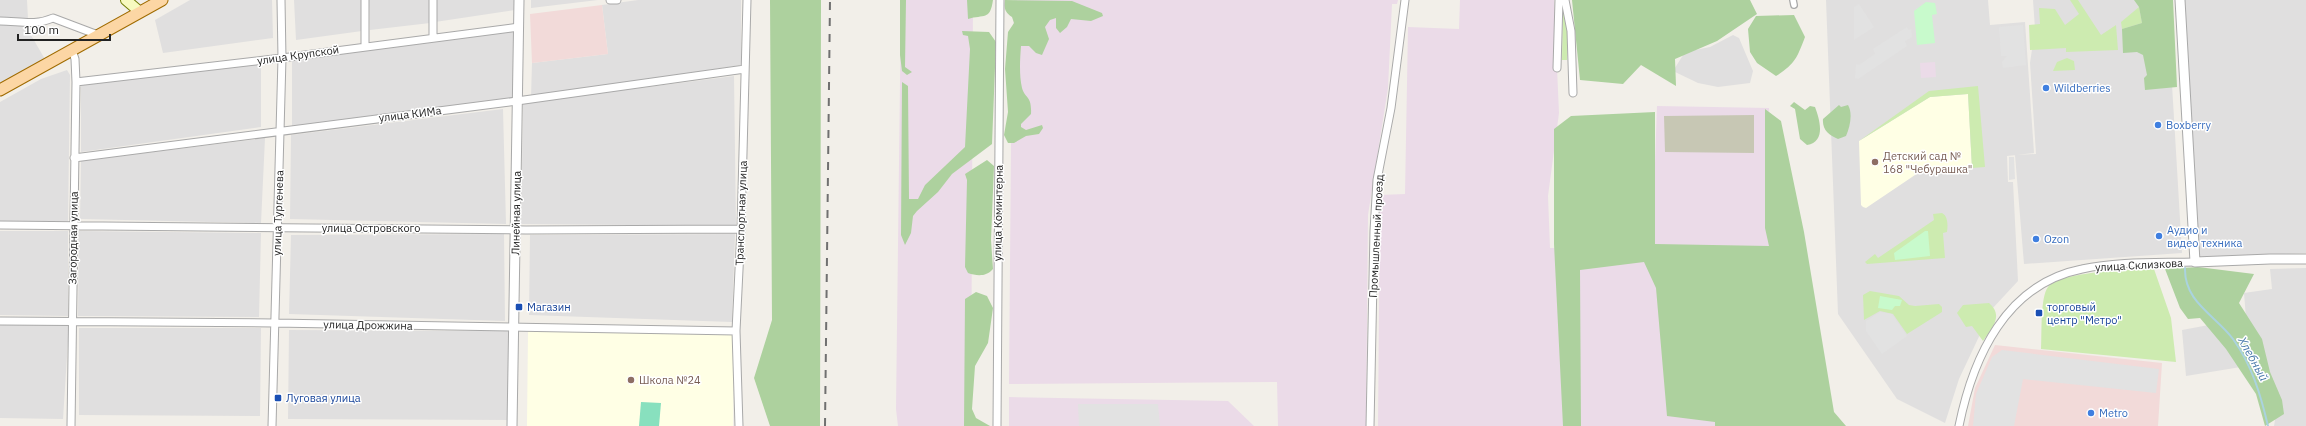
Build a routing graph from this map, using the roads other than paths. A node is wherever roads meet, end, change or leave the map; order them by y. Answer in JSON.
{"nodes":[{"id":1,"x":126,"y":0,"type":"edge"},
{"id":2,"x":162,"y":0,"type":"edge"},
{"id":3,"x":281,"y":0,"type":"edge"},
{"id":4,"x":365,"y":0,"type":"edge"},
{"id":5,"x":433,"y":0,"type":"edge"},
{"id":6,"x":519,"y":0,"type":"edge"},
{"id":7,"x":610,"y":0,"type":"edge"},
{"id":8,"x":617,"y":0,"type":"edge"},
{"id":9,"x":747,"y":0,"type":"edge"},
{"id":10,"x":1000,"y":0,"type":"edge"},
{"id":11,"x":1405,"y":0,"type":"edge"},
{"id":12,"x":1559,"y":0,"type":"edge"},
{"id":13,"x":1565,"y":0,"type":"edge"},
{"id":14,"x":2180,"y":0,"type":"edge"},
{"id":15,"x":140,"y":12,"type":"junction"},
{"id":16,"x":0,"y":21,"type":"edge"},
{"id":17,"x":519,"y":27,"type":"junction"},
{"id":18,"x":98,"y":35,"type":"junction"},
{"id":19,"x":433,"y":38,"type":"junction"},
{"id":20,"x":365,"y":46,"type":"junction"},
{"id":21,"x":72,"y":50,"type":"junction"},
{"id":22,"x":282,"y":58,"type":"junction"},
{"id":23,"x":1557,"y":68,"type":"dead end"},
{"id":24,"x":745,"y":69,"type":"junction"},
{"id":25,"x":76,"y":82,"type":"junction"},
{"id":26,"x":0,"y":90,"type":"edge"},
{"id":27,"x":1573,"y":93,"type":"dead end"},
{"id":28,"x":518,"y":101,"type":"junction"},
{"id":29,"x":280,"y":130,"type":"junction"},
{"id":30,"x":74,"y":158,"type":"junction"},
{"id":31,"x":0,"y":225,"type":"edge"},
{"id":32,"x":73,"y":226,"type":"junction"},
{"id":33,"x":277,"y":227,"type":"junction"},
{"id":34,"x":741,"y":228,"type":"junction"},
{"id":35,"x":516,"y":229,"type":"junction"},
{"id":36,"x":2306,"y":259,"type":"edge"},
{"id":37,"x":2195,"y":262,"type":"junction"},
{"id":38,"x":0,"y":321,"type":"edge"},
{"id":39,"x":72,"y":322,"type":"junction"},
{"id":40,"x":274,"y":323,"type":"junction"},
{"id":41,"x":514,"y":327,"type":"junction"},
{"id":42,"x":736,"y":331,"type":"junction"},
{"id":43,"x":71,"y":426,"type":"edge"},
{"id":44,"x":272,"y":426,"type":"edge"},
{"id":45,"x":512,"y":426,"type":"edge"},
{"id":46,"x":739,"y":426,"type":"edge"},
{"id":47,"x":997,"y":426,"type":"edge"},
{"id":48,"x":1370,"y":426,"type":"edge"},
{"id":49,"x":1959,"y":426,"type":"edge"}],
"edges":[{"from":1,"to":15,"type":"main road"},
{"from":2,"to":15,"type":"main road"},
{"from":3,"to":22,"type":"street","name":"улица Тургенева"},
{"from":4,"to":20,"type":"street"},
{"from":5,"to":19,"type":"street"},
{"from":6,"to":17,"type":"street","name":"Линейная улица"},
{"from":7,"to":8,"type":"street"},
{"from":9,"to":24,"type":"street","name":"Транспортная улица"},
{"from":10,"to":47,"type":"street","name":"улица Коминтерна"},
{"from":11,"to":48,"type":"street","name":"Промышленный проезд"},
{"from":12,"to":23,"type":"street"},
{"from":13,"to":27,"type":"street"},
{"from":14,"to":37,"type":"street","name":"улица Склизкова"},
{"from":15,"to":18,"type":"main road"},
{"from":16,"to":18,"type":"street"},
{"from":17,"to":19,"type":"street","name":"улица Крупской"},
{"from":17,"to":28,"type":"street","name":"Линейная улица"},
{"from":18,"to":21,"type":"main road"},
{"from":19,"to":20,"type":"street","name":"улица Крупской"},
{"from":20,"to":22,"type":"street","name":"улица Крупской"},
{"from":21,"to":25,"type":"street","name":"Загородная улица"},
{"from":21,"to":26,"type":"main road"},
{"from":22,"to":25,"type":"street","name":"улица Крупской"},
{"from":22,"to":29,"type":"street","name":"улица Тургенева"},
{"from":24,"to":28,"type":"street","name":"улица КИМа"},
{"from":24,"to":34,"type":"street","name":"Транспортная улица"},
{"from":25,"to":30,"type":"street","name":"Загородная улица"},
{"from":28,"to":29,"type":"street","name":"улица КИМа"},
{"from":28,"to":35,"type":"street","name":"Линейная улица"},
{"from":29,"to":30,"type":"street","name":"улица КИМа"},
{"from":29,"to":33,"type":"street","name":"улица Тургенева"},
{"from":30,"to":32,"type":"street","name":"Загородная улица"},
{"from":31,"to":32,"type":"street","name":"улица Островского"},
{"from":32,"to":33,"type":"street","name":"улица Островского"},
{"from":32,"to":39,"type":"street","name":"Загородная улица"},
{"from":33,"to":35,"type":"street","name":"улица Островского"},
{"from":33,"to":40,"type":"street","name":"улица Тургенева"},
{"from":34,"to":35,"type":"street","name":"улица Островского"},
{"from":34,"to":42,"type":"street","name":"Транспортная улица"},
{"from":35,"to":41,"type":"street","name":"Линейная улица"},
{"from":36,"to":37,"type":"street"},
{"from":37,"to":49,"type":"street","name":"улица Склизкова"},
{"from":38,"to":39,"type":"street","name":"улица Дрожжина"},
{"from":39,"to":40,"type":"street","name":"улица Дрожжина"},
{"from":39,"to":43,"type":"street","name":"Загородная улица"},
{"from":40,"to":41,"type":"street","name":"улица Дрожжина"},
{"from":40,"to":44,"type":"street","name":"улица Тургенева"},
{"from":41,"to":42,"type":"street","name":"улица Дрожжина"},
{"from":41,"to":45,"type":"street","name":"Линейная улица"},
{"from":42,"to":46,"type":"street","name":"Транспортная улица"}]}
